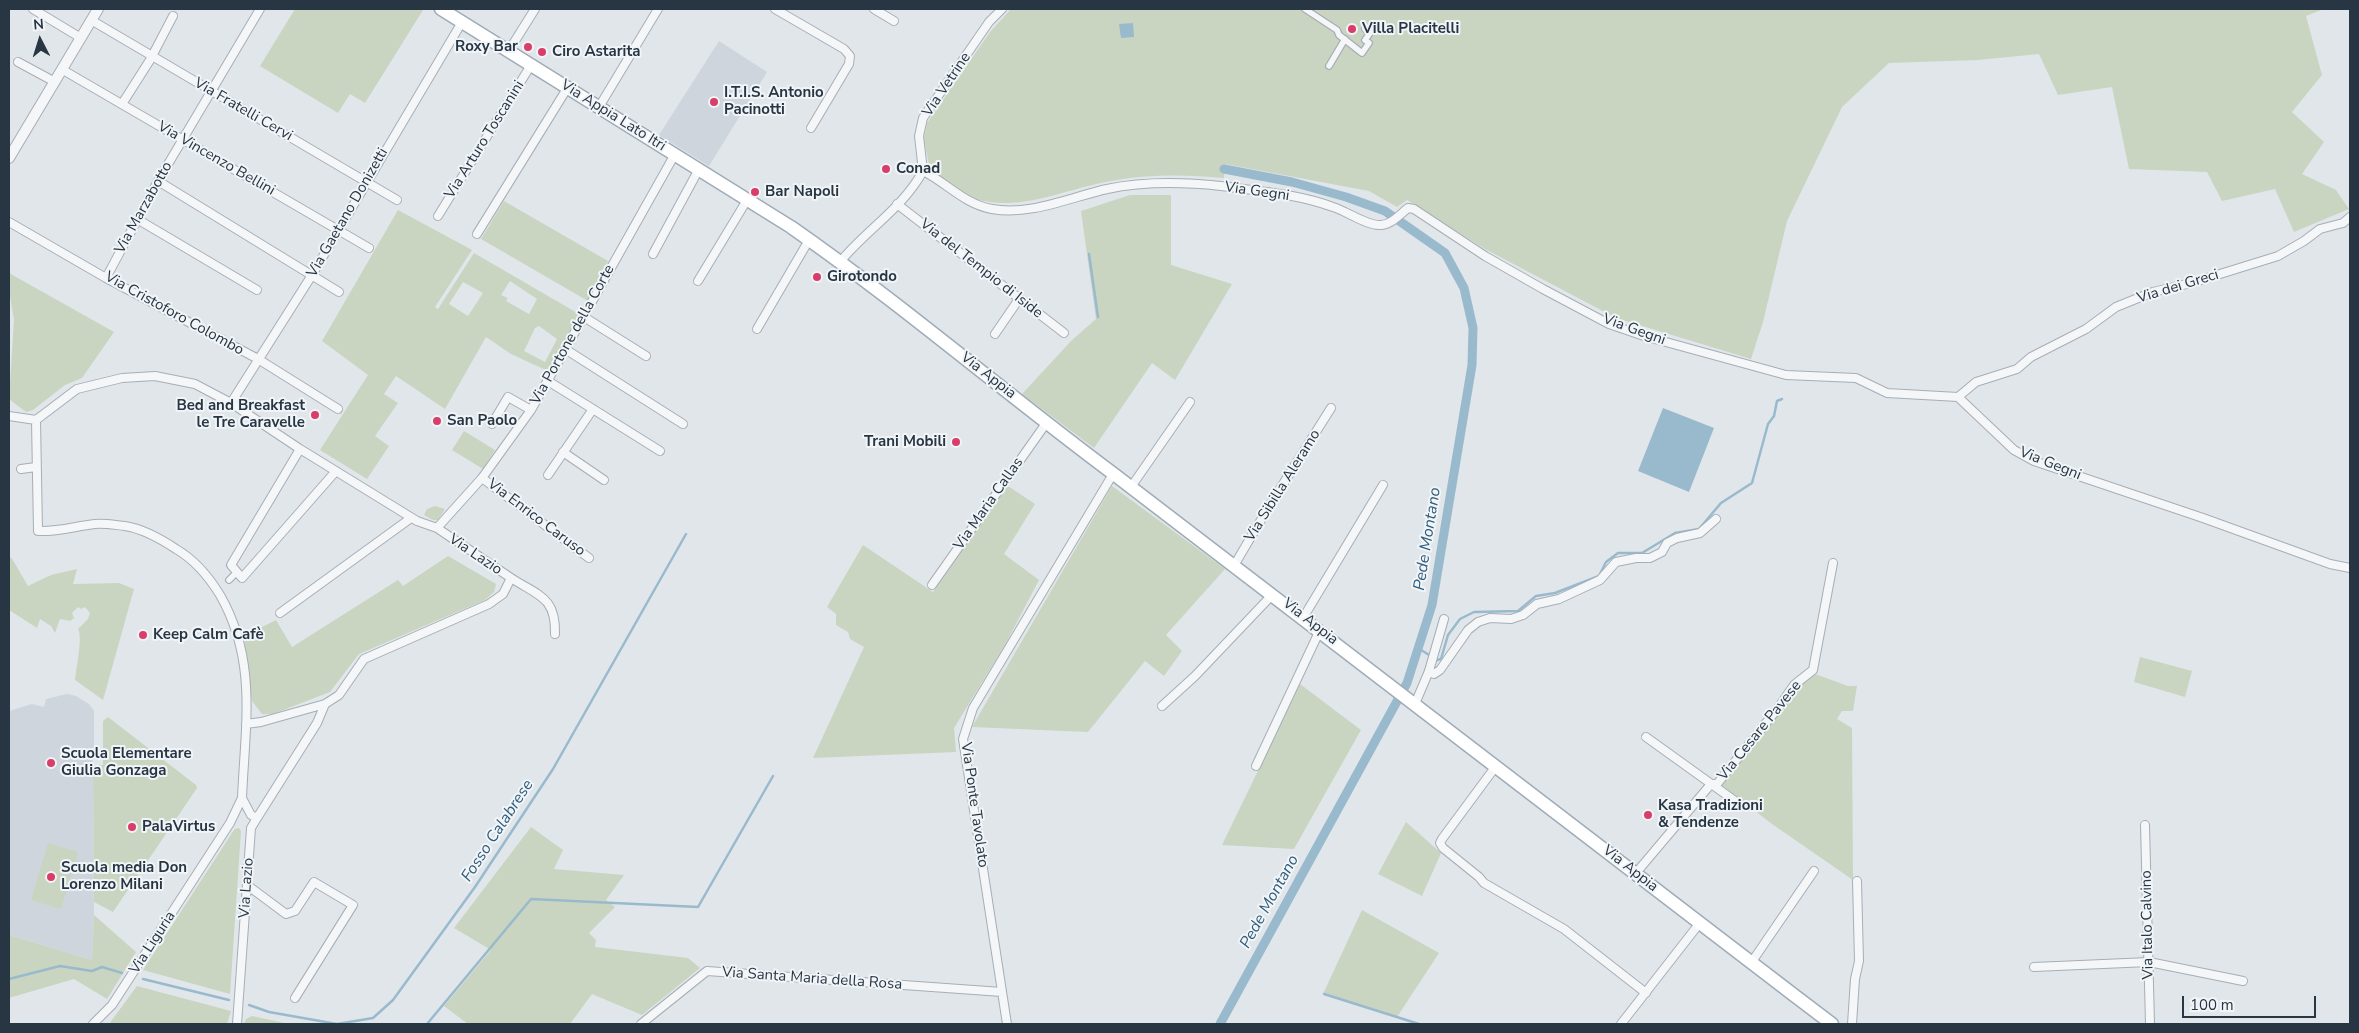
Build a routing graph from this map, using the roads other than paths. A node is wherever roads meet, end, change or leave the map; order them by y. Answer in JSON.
{"nodes":[{"id":1,"x":33,"y":9,"type":"edge"},
{"id":2,"x":98,"y":9,"type":"edge"},
{"id":3,"x":260,"y":9,"type":"edge"},
{"id":4,"x":441,"y":9,"type":"edge"},
{"id":5,"x":535,"y":9,"type":"edge"},
{"id":6,"x":658,"y":9,"type":"edge"},
{"id":7,"x":775,"y":9,"type":"edge"},
{"id":8,"x":874,"y":9,"type":"edge"},
{"id":9,"x":1002,"y":9,"type":"edge"},
{"id":10,"x":1305,"y":9,"type":"edge"},
{"id":11,"x":173,"y":16,"type":"dead end"},
{"id":12,"x":91,"y":20,"type":"junction"},
{"id":13,"x":894,"y":21,"type":"dead end"},
{"id":14,"x":462,"y":22,"type":"junction"},
{"id":15,"x":1365,"y":29,"type":"dead end"},
{"id":16,"x":81,"y":38,"type":"junction"},
{"id":17,"x":1345,"y":39,"type":"junction"},
{"id":18,"x":508,"y":52,"type":"junction"},
{"id":19,"x":152,"y":57,"type":"junction"},
{"id":20,"x":18,"y":62,"type":"dead end"},
{"id":21,"x":531,"y":65,"type":"junction"},
{"id":22,"x":1329,"y":66,"type":"dead end"},
{"id":23,"x":63,"y":70,"type":"junction"},
{"id":24,"x":55,"y":82,"type":"junction"},
{"id":25,"x":568,"y":88,"type":"junction"},
{"id":26,"x":211,"y":91,"type":"junction"},
{"id":27,"x":122,"y":104,"type":"junction"},
{"id":28,"x":599,"y":107,"type":"junction"},
{"id":29,"x":811,"y":128,"type":"dead end"},
{"id":30,"x":182,"y":141,"type":"junction"},
{"id":31,"x":675,"y":154,"type":"junction"},
{"id":32,"x":9,"y":158,"type":"edge"},
{"id":33,"x":699,"y":169,"type":"junction"},
{"id":34,"x":923,"y":171,"type":"junction"},
{"id":35,"x":158,"y":181,"type":"junction"},
{"id":36,"x":365,"y":182,"type":"junction"},
{"id":37,"x":396,"y":200,"type":"dead end"},
{"id":38,"x":747,"y":200,"type":"junction"},
{"id":39,"x":897,"y":204,"type":"junction"},
{"id":40,"x":438,"y":216,"type":"dead end"},
{"id":41,"x":2350,"y":217,"type":"edge"},
{"id":42,"x":137,"y":219,"type":"junction"},
{"id":43,"x":9,"y":222,"type":"edge"},
{"id":44,"x":785,"y":224,"type":"joint"},
{"id":45,"x":338,"y":230,"type":"junction"},
{"id":46,"x":477,"y":234,"type":"dead end"},
{"id":47,"x":809,"y":240,"type":"junction"},
{"id":48,"x":369,"y":248,"type":"dead end"},
{"id":49,"x":653,"y":254,"type":"dead end"},
{"id":50,"x":840,"y":262,"type":"junction"},
{"id":51,"x":312,"y":275,"type":"junction"},
{"id":52,"x":106,"y":278,"type":"junction"},
{"id":53,"x":698,"y":281,"type":"dead end"},
{"id":54,"x":257,"y":290,"type":"dead end"},
{"id":55,"x":339,"y":292,"type":"dead end"},
{"id":56,"x":1019,"y":299,"type":"junction"},
{"id":57,"x":584,"y":317,"type":"junction"},
{"id":58,"x":758,"y":329,"type":"dead end"},
{"id":59,"x":1064,"y":333,"type":"dead end"},
{"id":60,"x":995,"y":334,"type":"dead end"},
{"id":61,"x":565,"y":349,"type":"junction"},
{"id":62,"x":646,"y":356,"type":"dead end"},
{"id":63,"x":258,"y":359,"type":"junction"},
{"id":64,"x":548,"y":381,"type":"junction"},
{"id":65,"x":1958,"y":397,"type":"junction"},
{"id":66,"x":1190,"y":402,"type":"dead end"},
{"id":67,"x":231,"y":403,"type":"junction"},
{"id":68,"x":1331,"y":408,"type":"dead end"},
{"id":69,"x":338,"y":409,"type":"dead end"},
{"id":70,"x":593,"y":409,"type":"junction"},
{"id":71,"x":531,"y":410,"type":"junction"},
{"id":72,"x":10,"y":415,"type":"edge"},
{"id":73,"x":36,"y":420,"type":"junction"},
{"id":74,"x":1047,"y":422,"type":"junction"},
{"id":75,"x":492,"y":424,"type":"dead end"},
{"id":76,"x":683,"y":424,"type":"dead end"},
{"id":77,"x":300,"y":449,"type":"junction"},
{"id":78,"x":660,"y":451,"type":"dead end"},
{"id":79,"x":563,"y":452,"type":"junction"},
{"id":80,"x":36,"y":467,"type":"junction"},
{"id":81,"x":21,"y":469,"type":"dead end"},
{"id":82,"x":336,"y":472,"type":"junction"},
{"id":83,"x":1113,"y":474,"type":"junction"},
{"id":84,"x":548,"y":475,"type":"dead end"},
{"id":85,"x":482,"y":478,"type":"junction"},
{"id":86,"x":604,"y":480,"type":"dead end"},
{"id":87,"x":1384,"y":485,"type":"dead end"},
{"id":88,"x":1131,"y":487,"type":"junction"},
{"id":89,"x":411,"y":518,"type":"junction"},
{"id":90,"x":1716,"y":519,"type":"dead end"},
{"id":91,"x":437,"y":528,"type":"junction"},
{"id":92,"x":589,"y":558,"type":"dead end"},
{"id":93,"x":1833,"y":563,"type":"dead end"},
{"id":94,"x":1235,"y":564,"type":"junction"},
{"id":95,"x":2350,"y":568,"type":"edge"},
{"id":96,"x":237,"y":572,"type":"junction"},
{"id":97,"x":511,"y":578,"type":"junction"},
{"id":98,"x":229,"y":580,"type":"dead end"},
{"id":99,"x":932,"y":585,"type":"dead end"},
{"id":100,"x":1273,"y":594,"type":"junction"},
{"id":101,"x":280,"y":613,"type":"dead end"},
{"id":102,"x":1304,"y":618,"type":"junction"},
{"id":103,"x":1444,"y":619,"type":"dead end"},
{"id":104,"x":1320,"y":630,"type":"junction"},
{"id":105,"x":555,"y":634,"type":"dead end"},
{"id":106,"x":1429,"y":672,"type":"junction"},
{"id":107,"x":1414,"y":703,"type":"junction"},
{"id":108,"x":325,"y":704,"type":"junction"},
{"id":109,"x":1162,"y":706,"type":"dead end"},
{"id":110,"x":246,"y":724,"type":"junction"},
{"id":111,"x":1646,"y":737,"type":"dead end"},
{"id":112,"x":1256,"y":766,"type":"dead end"},
{"id":113,"x":1496,"y":766,"type":"junction"},
{"id":114,"x":1711,"y":784,"type":"junction"},
{"id":115,"x":240,"y":802,"type":"junction"},
{"id":116,"x":1742,"y":806,"type":"dead end"},
{"id":117,"x":254,"y":816,"type":"junction"},
{"id":118,"x":2145,"y":825,"type":"dead end"},
{"id":119,"x":1814,"y":871,"type":"dead end"},
{"id":120,"x":1636,"y":873,"type":"junction"},
{"id":121,"x":1857,"y":881,"type":"dead end"},
{"id":122,"x":247,"y":885,"type":"junction"},
{"id":123,"x":1699,"y":924,"type":"junction"},
{"id":124,"x":2149,"y":962,"type":"junction"},
{"id":125,"x":1751,"y":963,"type":"junction"},
{"id":126,"x":2034,"y":967,"type":"dead end"},
{"id":127,"x":2243,"y":981,"type":"dead end"},
{"id":128,"x":1002,"y":992,"type":"junction"},
{"id":129,"x":1646,"y":993,"type":"junction"},
{"id":130,"x":295,"y":998,"type":"dead end"},
{"id":131,"x":93,"y":1024,"type":"edge"},
{"id":132,"x":237,"y":1024,"type":"edge"},
{"id":133,"x":641,"y":1024,"type":"edge"},
{"id":134,"x":1007,"y":1024,"type":"edge"},
{"id":135,"x":1621,"y":1024,"type":"edge"},
{"id":136,"x":1832,"y":1024,"type":"edge"},
{"id":137,"x":1852,"y":1024,"type":"edge"},
{"id":138,"x":2150,"y":1024,"type":"edge"}],
"edges":[{"from":1,"to":16,"type":"street"},
{"from":2,"to":12,"type":"street"},
{"from":3,"to":26,"type":"street","name":"Via Marzabotto"},
{"from":4,"to":14,"type":"main road","name":"Via Appia Lato Itri"},
{"from":5,"to":18,"type":"street"},
{"from":6,"to":28,"type":"street"},
{"from":7,"to":29,"type":"street"},
{"from":8,"to":13,"type":"street"},
{"from":9,"to":34,"type":"street","name":"Via Vetrine"},
{"from":10,"to":17,"type":"street"},
{"from":11,"to":19,"type":"street"},
{"from":12,"to":16,"type":"street"},
{"from":12,"to":19,"type":"street","name":"Via Fratelli Cervi"},
{"from":14,"to":18,"type":"main road","name":"Via Appia Lato Itri"},
{"from":14,"to":36,"type":"street","name":"Via Gaetano Donizetti"},
{"from":15,"to":17,"type":"street"},
{"from":16,"to":23,"type":"street"},
{"from":17,"to":22,"type":"street"},
{"from":18,"to":21,"type":"main road","name":"Via Appia Lato Itri"},
{"from":19,"to":26,"type":"street","name":"Via Fratelli Cervi"},
{"from":19,"to":27,"type":"street"},
{"from":20,"to":24,"type":"street"},
{"from":21,"to":25,"type":"main road","name":"Via Appia Lato Itri"},
{"from":21,"to":40,"type":"street","name":"Via Arturo Toscanini"},
{"from":23,"to":24,"type":"street"},
{"from":23,"to":27,"type":"street","name":"Via Vincenzo Bellini"},
{"from":24,"to":32,"type":"street"},
{"from":25,"to":28,"type":"main road","name":"Via Appia Lato Itri"},
{"from":25,"to":46,"type":"street"},
{"from":26,"to":30,"type":"street","name":"Via Marzabotto"},
{"from":26,"to":36,"type":"street","name":"Via Fratelli Cervi"},
{"from":27,"to":30,"type":"street","name":"Via Vincenzo Bellini"},
{"from":28,"to":31,"type":"main road","name":"Via Appia Lato Itri"},
{"from":30,"to":35,"type":"street","name":"Via Marzabotto"},
{"from":30,"to":45,"type":"street","name":"Via Vincenzo Bellini"},
{"from":31,"to":33,"type":"main road","name":"Via Appia Lato Itri"},
{"from":31,"to":57,"type":"street","name":"Via Portone della Corte"},
{"from":33,"to":38,"type":"main road","name":"Via Appia Lato Itri"},
{"from":33,"to":49,"type":"street"},
{"from":34,"to":39,"type":"street"},
{"from":34,"to":65,"type":"street","name":"Via Gegni"},
{"from":35,"to":42,"type":"street","name":"Via Marzabotto"},
{"from":35,"to":51,"type":"street"},
{"from":36,"to":37,"type":"street","name":"Via Fratelli Cervi"},
{"from":36,"to":45,"type":"street","name":"Via Gaetano Donizetti"},
{"from":38,"to":44,"type":"main road","name":"Via Appia Lato Itri"},
{"from":38,"to":53,"type":"street"},
{"from":39,"to":50,"type":"street"},
{"from":39,"to":56,"type":"street","name":"Via del Tempio di Iside"},
{"from":41,"to":65,"type":"street","name":"Via dei Greci"},
{"from":42,"to":52,"type":"street","name":"Via Marzabotto"},
{"from":42,"to":54,"type":"street"},
{"from":43,"to":52,"type":"street","name":"Via Cristoforo Colombo"},
{"from":44,"to":47,"type":"main road","name":"Via Appia"},
{"from":45,"to":48,"type":"street","name":"Via Vincenzo Bellini"},
{"from":45,"to":51,"type":"street","name":"Via Gaetano Donizetti"},
{"from":47,"to":50,"type":"main road","name":"Via Appia"},
{"from":47,"to":58,"type":"street"},
{"from":50,"to":74,"type":"main road","name":"Via Appia"},
{"from":51,"to":55,"type":"street"},
{"from":51,"to":63,"type":"street","name":"Via Gaetano Donizetti"},
{"from":52,"to":63,"type":"street","name":"Via Cristoforo Colombo"},
{"from":56,"to":59,"type":"street","name":"Via del Tempio di Iside"},
{"from":56,"to":60,"type":"street"},
{"from":57,"to":61,"type":"street","name":"Via Portone della Corte"},
{"from":57,"to":62,"type":"street"},
{"from":61,"to":64,"type":"street","name":"Via Portone della Corte"},
{"from":61,"to":76,"type":"street"},
{"from":63,"to":67,"type":"street","name":"Via Gaetano Donizetti"},
{"from":63,"to":69,"type":"street","name":"Via Cristoforo Colombo"},
{"from":64,"to":70,"type":"street"},
{"from":64,"to":71,"type":"street","name":"Via Portone della Corte"},
{"from":65,"to":95,"type":"street","name":"Via Gegni"},
{"from":66,"to":88,"type":"street"},
{"from":67,"to":73,"type":"street","name":"Via Lazio"},
{"from":67,"to":77,"type":"street","name":"Via Lazio"},
{"from":68,"to":94,"type":"street","name":"Via Sibilla Aleramo"},
{"from":70,"to":78,"type":"street"},
{"from":70,"to":79,"type":"street"},
{"from":71,"to":75,"type":"street"},
{"from":71,"to":85,"type":"street","name":"Via Portone della Corte"},
{"from":72,"to":73,"type":"street"},
{"from":73,"to":80,"type":"street"},
{"from":74,"to":83,"type":"main road","name":"Via Appia"},
{"from":74,"to":99,"type":"street","name":"Via Maria Callas"},
{"from":77,"to":82,"type":"street","name":"Via Lazio"},
{"from":77,"to":96,"type":"street"},
{"from":79,"to":84,"type":"street"},
{"from":79,"to":86,"type":"street"},
{"from":80,"to":81,"type":"street"},
{"from":80,"to":110,"type":"street"},
{"from":82,"to":89,"type":"street","name":"Via Lazio"},
{"from":82,"to":96,"type":"street"},
{"from":83,"to":88,"type":"main road","name":"Via Appia"},
{"from":83,"to":128,"type":"street","name":"Via Ponte Tavolato"},
{"from":85,"to":91,"type":"street","name":"Via Portone della Corte"},
{"from":85,"to":92,"type":"street","name":"Via Enrico Caruso"},
{"from":87,"to":102,"type":"street"},
{"from":88,"to":94,"type":"main road","name":"Via Appia"},
{"from":89,"to":91,"type":"street","name":"Via Lazio"},
{"from":89,"to":101,"type":"street"},
{"from":90,"to":106,"type":"street"},
{"from":91,"to":97,"type":"street","name":"Via Lazio"},
{"from":93,"to":114,"type":"street","name":"Via Cesare Pavese"},
{"from":94,"to":100,"type":"main road","name":"Via Appia"},
{"from":96,"to":98,"type":"street"},
{"from":97,"to":105,"type":"street"},
{"from":97,"to":108,"type":"street","name":"Via Lazio"},
{"from":100,"to":102,"type":"main road","name":"Via Appia"},
{"from":100,"to":109,"type":"street"},
{"from":102,"to":104,"type":"main road","name":"Via Appia"},
{"from":103,"to":106,"type":"street"},
{"from":104,"to":107,"type":"main road","name":"Via Appia"},
{"from":104,"to":112,"type":"street"},
{"from":106,"to":107,"type":"street"},
{"from":107,"to":113,"type":"main road","name":"Via Appia"},
{"from":108,"to":110,"type":"street"},
{"from":108,"to":117,"type":"street","name":"Via Lazio"},
{"from":110,"to":115,"type":"street"},
{"from":111,"to":114,"type":"street"},
{"from":113,"to":120,"type":"main road","name":"Via Appia"},
{"from":113,"to":129,"type":"street"},
{"from":114,"to":116,"type":"street"},
{"from":114,"to":120,"type":"street","name":"Via Cesare Pavese"},
{"from":115,"to":117,"type":"street"},
{"from":115,"to":131,"type":"street","name":"Via Liguria"},
{"from":117,"to":122,"type":"street","name":"Via Lazio"},
{"from":118,"to":124,"type":"street","name":"Via Italo Calvino"},
{"from":119,"to":125,"type":"street"},
{"from":120,"to":123,"type":"main road","name":"Via Appia"},
{"from":121,"to":137,"type":"street"},
{"from":122,"to":130,"type":"street"},
{"from":122,"to":132,"type":"street","name":"Via Lazio"},
{"from":123,"to":125,"type":"main road","name":"Via Appia"},
{"from":123,"to":129,"type":"street"},
{"from":124,"to":126,"type":"street"},
{"from":124,"to":127,"type":"street"},
{"from":124,"to":138,"type":"street","name":"Via Italo Calvino"},
{"from":125,"to":136,"type":"main road","name":"Via Appia"},
{"from":128,"to":133,"type":"street","name":"Via Santa Maria della Rosa"},
{"from":128,"to":134,"type":"street","name":"Via Ponte Tavolato"},
{"from":129,"to":135,"type":"street"}]}
